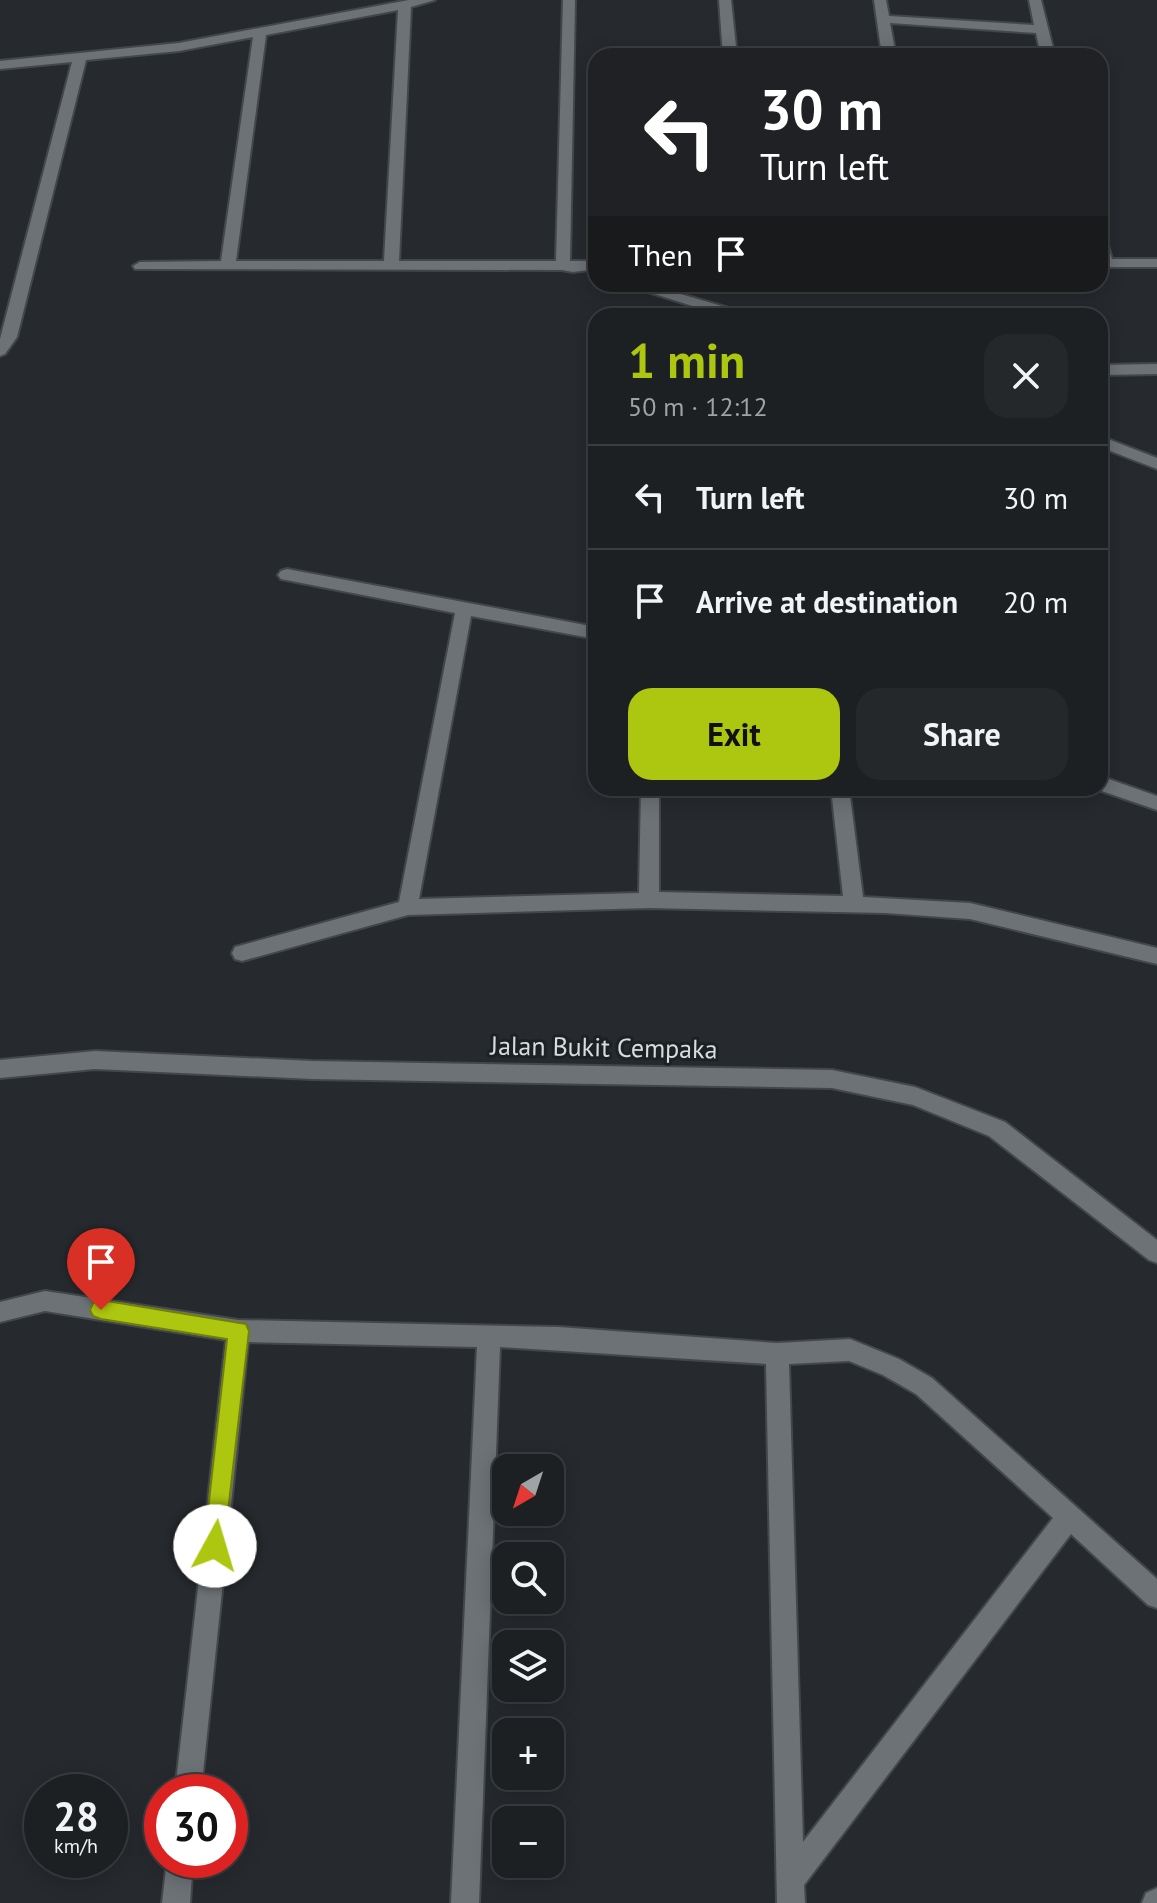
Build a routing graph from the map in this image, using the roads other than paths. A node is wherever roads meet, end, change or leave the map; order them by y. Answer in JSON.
{"nodes":[{"id":1,"x":429,"y":0,"type":"edge"},
{"id":2,"x":569,"y":0,"type":"edge"},
{"id":3,"x":725,"y":0,"type":"edge"},
{"id":4,"x":880,"y":0,"type":"edge"},
{"id":5,"x":1035,"y":0,"type":"edge"},
{"id":6,"x":405,"y":5,"type":"junction"},
{"id":7,"x":883,"y":19,"type":"junction"},
{"id":8,"x":1041,"y":29,"type":"junction"},
{"id":9,"x":260,"y":32,"type":"junction"},
{"id":10,"x":729,"y":48,"type":"edge"},
{"id":11,"x":888,"y":48,"type":"edge"},
{"id":12,"x":1046,"y":48,"type":"edge"},
{"id":13,"x":80,"y":57,"type":"junction"},
{"id":14,"x":0,"y":65,"type":"edge"},
{"id":15,"x":1108,"y":263,"type":"edge"},
{"id":16,"x":1157,"y":263,"type":"edge"},
{"id":17,"x":391,"y":265,"type":"junction"},
{"id":18,"x":563,"y":265,"type":"junction"},
{"id":19,"x":588,"y":265,"type":"edge"},
{"id":20,"x":140,"y":266,"type":"dead end"},
{"id":21,"x":228,"y":266,"type":"junction"},
{"id":22,"x":588,"y":272,"type":"edge"},
{"id":23,"x":658,"y":292,"type":"edge"},
{"id":24,"x":713,"y":308,"type":"edge"},
{"id":25,"x":0,"y":351,"type":"edge"},
{"id":26,"x":1157,"y":369,"type":"edge"},
{"id":27,"x":1108,"y":370,"type":"edge"},
{"id":28,"x":1108,"y":444,"type":"edge"},
{"id":29,"x":1157,"y":464,"type":"edge"},
{"id":30,"x":287,"y":575,"type":"dead end"},
{"id":31,"x":464,"y":609,"type":"junction"},
{"id":32,"x":588,"y":632,"type":"edge"},
{"id":33,"x":1108,"y":786,"type":"edge"},
{"id":34,"x":650,"y":796,"type":"edge"},
{"id":35,"x":841,"y":796,"type":"edge"},
{"id":36,"x":1157,"y":803,"type":"edge"},
{"id":37,"x":649,"y":900,"type":"junction"},
{"id":38,"x":854,"y":905,"type":"junction"},
{"id":39,"x":408,"y":907,"type":"junction"},
{"id":40,"x":242,"y":953,"type":"dead end"},
{"id":41,"x":1157,"y":956,"type":"edge"},
{"id":42,"x":0,"y":1069,"type":"edge"},
{"id":43,"x":1157,"y":1253,"type":"edge"},
{"id":44,"x":0,"y":1312,"type":"edge"},
{"id":45,"x":238,"y":1331,"type":"junction"},
{"id":46,"x":489,"y":1337,"type":"junction"},
{"id":47,"x":777,"y":1354,"type":"junction"},
{"id":48,"x":1069,"y":1517,"type":"junction"},
{"id":49,"x":1157,"y":1596,"type":"edge"},
{"id":50,"x":190,"y":1774,"type":"edge"},
{"id":51,"x":178,"y":1878,"type":"edge"},
{"id":52,"x":790,"y":1892,"type":"edge"},
{"id":53,"x":176,"y":1903,"type":"edge"},
{"id":54,"x":465,"y":1903,"type":"edge"}],
"edges":[{"from":1,"to":6,"type":"street"},
{"from":2,"to":18,"type":"street"},
{"from":3,"to":10,"type":"street"},
{"from":4,"to":7,"type":"street"},
{"from":5,"to":8,"type":"street"},
{"from":6,"to":9,"type":"street"},
{"from":6,"to":17,"type":"street"},
{"from":7,"to":8,"type":"street"},
{"from":7,"to":11,"type":"street"},
{"from":8,"to":12,"type":"street"},
{"from":9,"to":13,"type":"street"},
{"from":9,"to":21,"type":"street"},
{"from":13,"to":14,"type":"street"},
{"from":13,"to":25,"type":"street"},
{"from":15,"to":16,"type":"street"},
{"from":17,"to":18,"type":"street"},
{"from":17,"to":21,"type":"street"},
{"from":18,"to":19,"type":"street"},
{"from":18,"to":22,"type":"street"},
{"from":20,"to":21,"type":"street"},
{"from":23,"to":24,"type":"street"},
{"from":26,"to":27,"type":"street"},
{"from":28,"to":29,"type":"street"},
{"from":30,"to":31,"type":"street"},
{"from":31,"to":32,"type":"street"},
{"from":31,"to":39,"type":"street"},
{"from":33,"to":36,"type":"street"},
{"from":34,"to":37,"type":"street"},
{"from":35,"to":38,"type":"street"},
{"from":37,"to":38,"type":"street"},
{"from":37,"to":39,"type":"street"},
{"from":38,"to":41,"type":"street"},
{"from":39,"to":40,"type":"street"},
{"from":42,"to":43,"type":"street","name":"Jalan Bukit Cempaka"},
{"from":44,"to":45,"type":"street"},
{"from":45,"to":46,"type":"street"},
{"from":45,"to":50,"type":"street"},
{"from":46,"to":47,"type":"street"},
{"from":46,"to":54,"type":"street"},
{"from":47,"to":48,"type":"street"},
{"from":47,"to":52,"type":"street"},
{"from":48,"to":49,"type":"street"},
{"from":48,"to":52,"type":"street"},
{"from":51,"to":53,"type":"street"}]}
